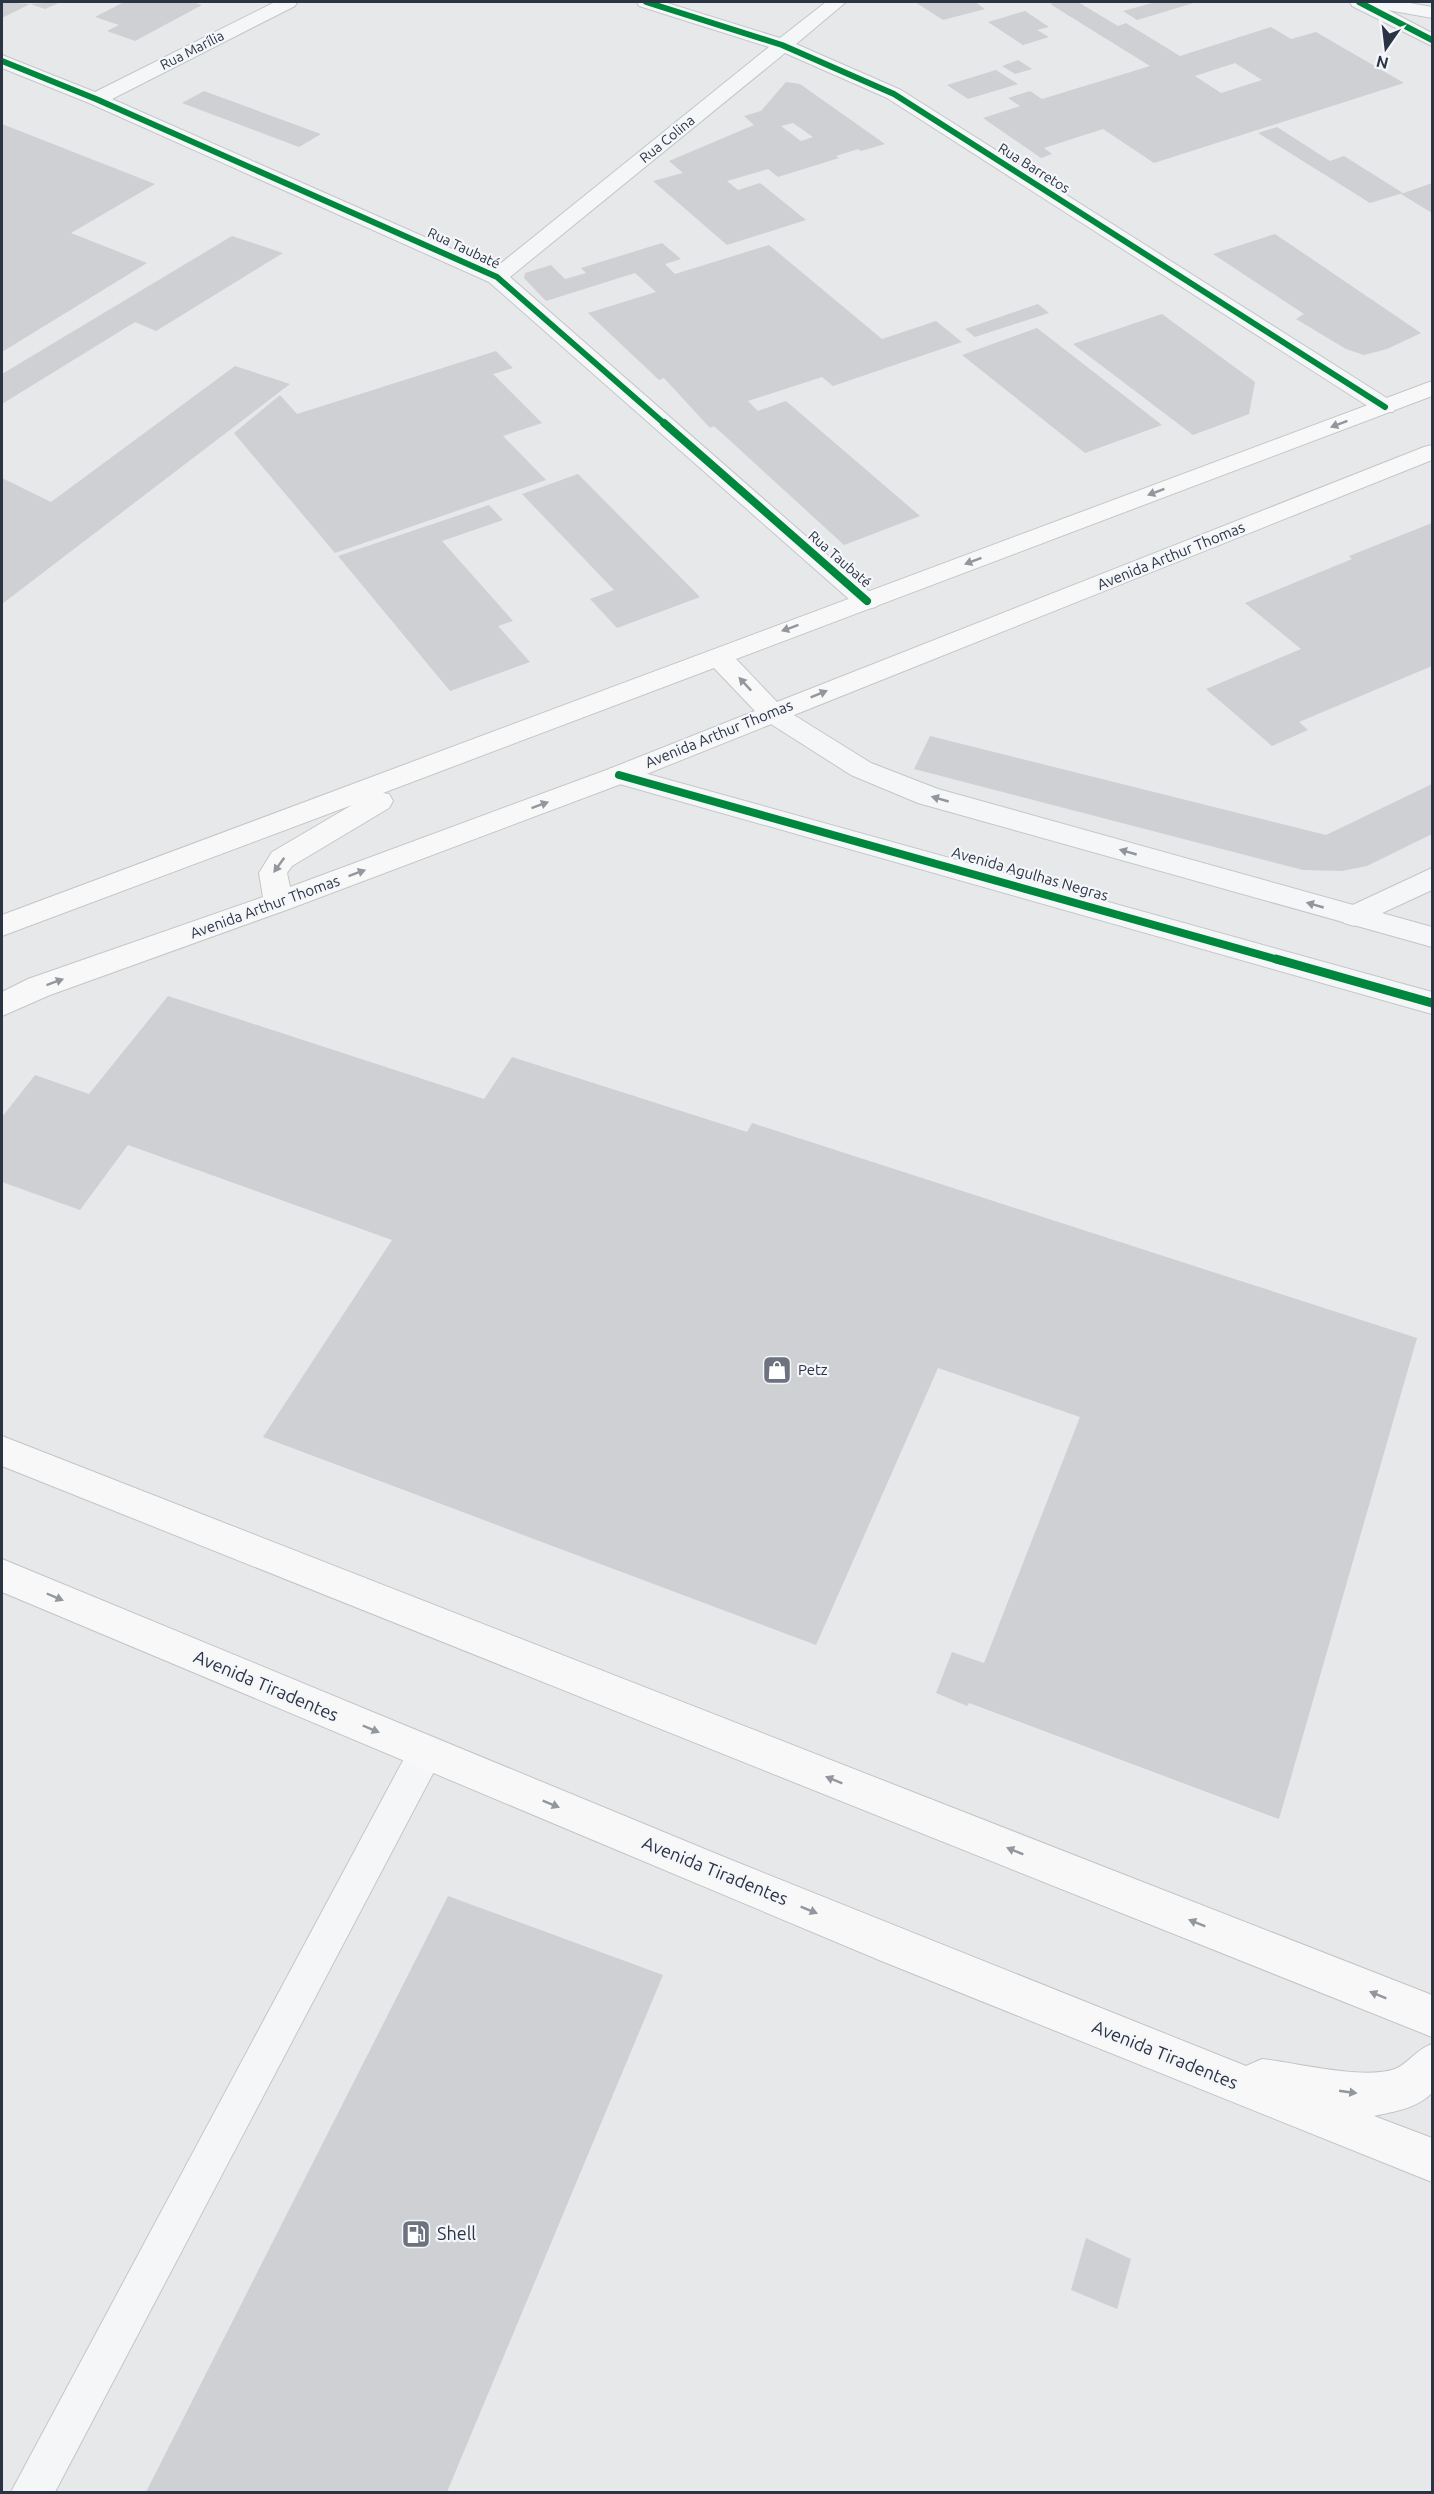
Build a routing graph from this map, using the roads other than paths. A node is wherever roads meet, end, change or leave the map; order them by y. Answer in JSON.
{"nodes":[{"id":1,"x":288,"y":2,"type":"edge"},
{"id":2,"x":646,"y":2,"type":"edge"},
{"id":3,"x":837,"y":2,"type":"edge"},
{"id":4,"x":1359,"y":2,"type":"edge"},
{"id":5,"x":1372,"y":2,"type":"edge"},
{"id":6,"x":1432,"y":12,"type":"edge"},
{"id":7,"x":1432,"y":40,"type":"edge"},
{"id":8,"x":782,"y":45,"type":"junction"},
{"id":9,"x":2,"y":61,"type":"edge"},
{"id":10,"x":96,"y":99,"type":"junction"},
{"id":11,"x":497,"y":277,"type":"junction"},
{"id":12,"x":1432,"y":388,"type":"edge"},
{"id":13,"x":1384,"y":407,"type":"junction"},
{"id":14,"x":1432,"y":452,"type":"edge"},
{"id":15,"x":867,"y":601,"type":"junction"},
{"id":16,"x":717,"y":655,"type":"junction"},
{"id":17,"x":772,"y":713,"type":"junction"},
{"id":18,"x":472,"y":749,"type":"junction"},
{"id":19,"x":619,"y":775,"type":"junction"},
{"id":20,"x":1432,"y":878,"type":"edge"},
{"id":21,"x":279,"y":902,"type":"junction"},
{"id":22,"x":1354,"y":916,"type":"junction"},
{"id":23,"x":2,"y":926,"type":"edge"},
{"id":24,"x":1432,"y":937,"type":"edge"},
{"id":25,"x":1432,"y":1003,"type":"edge"},
{"id":26,"x":2,"y":1005,"type":"edge"},
{"id":27,"x":2,"y":1451,"type":"edge"},
{"id":28,"x":2,"y":1575,"type":"edge"},
{"id":29,"x":426,"y":1752,"type":"junction"},
{"id":30,"x":1432,"y":2016,"type":"edge"},
{"id":31,"x":1432,"y":2065,"type":"edge"},
{"id":32,"x":1206,"y":2072,"type":"junction"},
{"id":33,"x":1432,"y":2160,"type":"edge"},
{"id":34,"x":32,"y":2493,"type":"edge"}],
"edges":[{"from":1,"to":10,"type":"street","name":"Rua Marília"},
{"from":2,"to":8,"type":"street","name":"Rua Barretos"},
{"from":3,"to":8,"type":"street","name":"Rua Colina"},
{"from":4,"to":7,"type":"street"},
{"from":5,"to":6,"type":"street"},
{"from":8,"to":11,"type":"street","name":"Rua Colina"},
{"from":8,"to":13,"type":"street","name":"Rua Barretos"},
{"from":9,"to":10,"type":"street","name":"Rua Taubaté"},
{"from":10,"to":11,"type":"street","name":"Rua Taubaté"},
{"from":11,"to":15,"type":"street","name":"Rua Taubaté"},
{"from":12,"to":13,"type":"main road"},
{"from":13,"to":15,"type":"main road","one_way":true},
{"from":17,"to":14,"type":"main road","name":"Avenida Arthur Thomas","one_way":true},
{"from":15,"to":16,"type":"main road","one_way":true},
{"from":17,"to":16,"type":"main road","one_way":true},
{"from":16,"to":18,"type":"main road"},
{"from":17,"to":19,"type":"main road","name":"Avenida Arthur Thomas"},
{"from":22,"to":17,"type":"street","one_way":true},
{"from":18,"to":21,"type":"main road","one_way":true},
{"from":18,"to":23,"type":"main road"},
{"from":21,"to":19,"type":"main road","name":"Avenida Arthur Thomas","one_way":true},
{"from":19,"to":25,"type":"street","name":"Avenida Agulhas Negras"},
{"from":20,"to":22,"type":"street"},
{"from":26,"to":21,"type":"main road","name":"Avenida Arthur Thomas","one_way":true},
{"from":22,"to":24,"type":"street"},
{"from":30,"to":27,"type":"main road","one_way":true},
{"from":28,"to":29,"type":"main road","name":"Avenida Tiradentes","one_way":true},
{"from":29,"to":32,"type":"main road","name":"Avenida Tiradentes","one_way":true},
{"from":29,"to":34,"type":"lane"},
{"from":32,"to":31,"type":"main road","one_way":true},
{"from":32,"to":33,"type":"main road","name":"Avenida Tiradentes"}]}
